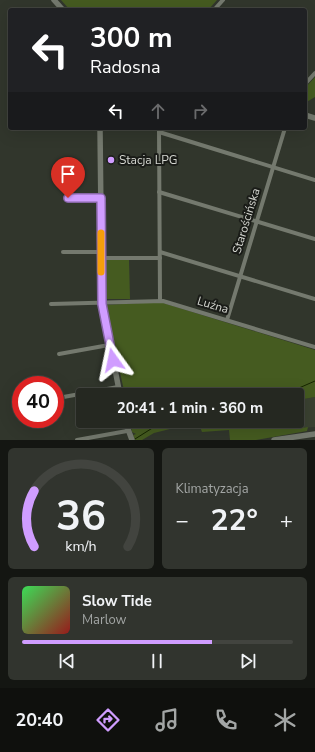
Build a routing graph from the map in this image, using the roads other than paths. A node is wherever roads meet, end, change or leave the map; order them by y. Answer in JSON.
{"nodes":[{"id":1,"x":54,"y":0,"type":"edge"},
{"id":2,"x":223,"y":0,"type":"edge"},
{"id":3,"x":62,"y":8,"type":"edge"},
{"id":4,"x":216,"y":8,"type":"edge"},
{"id":5,"x":315,"y":73,"type":"edge"},
{"id":6,"x":307,"y":82,"type":"edge"},
{"id":7,"x":100,"y":130,"type":"edge"},
{"id":8,"x":159,"y":130,"type":"edge"},
{"id":9,"x":284,"y":130,"type":"edge"},
{"id":10,"x":273,"y":167,"type":"junction"},
{"id":11,"x":315,"y":180,"type":"edge"},
{"id":12,"x":159,"y":192,"type":"junction"},
{"id":13,"x":68,"y":198,"type":"dead end"},
{"id":14,"x":101,"y":198,"type":"junction"},
{"id":15,"x":257,"y":221,"type":"junction"},
{"id":16,"x":315,"y":239,"type":"edge"},
{"id":17,"x":63,"y":252,"type":"dead end"},
{"id":18,"x":101,"y":252,"type":"junction"},
{"id":19,"x":160,"y":252,"type":"junction"},
{"id":20,"x":101,"y":258,"type":"junction"},
{"id":21,"x":160,"y":258,"type":"junction"},
{"id":22,"x":240,"y":276,"type":"junction"},
{"id":23,"x":315,"y":299,"type":"edge"},
{"id":24,"x":160,"y":300,"type":"junction"},
{"id":25,"x":51,"y":304,"type":"dead end"},
{"id":26,"x":102,"y":304,"type":"junction"},
{"id":27,"x":227,"y":320,"type":"junction"},
{"id":28,"x":109,"y":345,"type":"junction"},
{"id":29,"x":315,"y":347,"type":"edge"},
{"id":30,"x":59,"y":354,"type":"dead end"},
{"id":31,"x":118,"y":387,"type":"joint"},
{"id":32,"x":64,"y":397,"type":"edge"},
{"id":33,"x":126,"y":428,"type":"edge"},
{"id":34,"x":127,"y":431,"type":"junction"},
{"id":35,"x":315,"y":434,"type":"edge"},
{"id":36,"x":131,"y":439,"type":"edge"},
{"id":37,"x":77,"y":440,"type":"edge"},
{"id":38,"x":274,"y":440,"type":"edge"}],
"edges":[{"from":1,"to":3,"type":"street"},
{"from":2,"to":4,"type":"street"},
{"from":5,"to":6,"type":"street"},
{"from":7,"to":14,"type":"street"},
{"from":8,"to":10,"type":"street"},
{"from":8,"to":12,"type":"street"},
{"from":9,"to":10,"type":"street","name":"Starościńska"},
{"from":10,"to":11,"type":"street"},
{"from":10,"to":15,"type":"street","name":"Starościńska"},
{"from":12,"to":15,"type":"street"},
{"from":12,"to":19,"type":"street"},
{"from":13,"to":14,"type":"street"},
{"from":14,"to":18,"type":"street"},
{"from":15,"to":16,"type":"street"},
{"from":15,"to":22,"type":"street","name":"Starościńska"},
{"from":17,"to":18,"type":"street"},
{"from":18,"to":20,"type":"street"},
{"from":19,"to":21,"type":"street"},
{"from":19,"to":22,"type":"street"},
{"from":20,"to":21,"type":"street"},
{"from":20,"to":26,"type":"street"},
{"from":21,"to":24,"type":"street"},
{"from":22,"to":23,"type":"street"},
{"from":22,"to":27,"type":"street","name":"Starościńska"},
{"from":24,"to":26,"type":"street","name":"Luźna"},
{"from":24,"to":27,"type":"street","name":"Luźna"},
{"from":25,"to":26,"type":"street","name":"Luźna"},
{"from":26,"to":28,"type":"street"},
{"from":27,"to":29,"type":"street","name":"Luźna"},
{"from":28,"to":30,"type":"street"},
{"from":28,"to":31,"type":"street"},
{"from":31,"to":32,"type":"street"},
{"from":33,"to":34,"type":"street"},
{"from":34,"to":36,"type":"street"},
{"from":34,"to":37,"type":"street"},
{"from":35,"to":38,"type":"street"}]}
